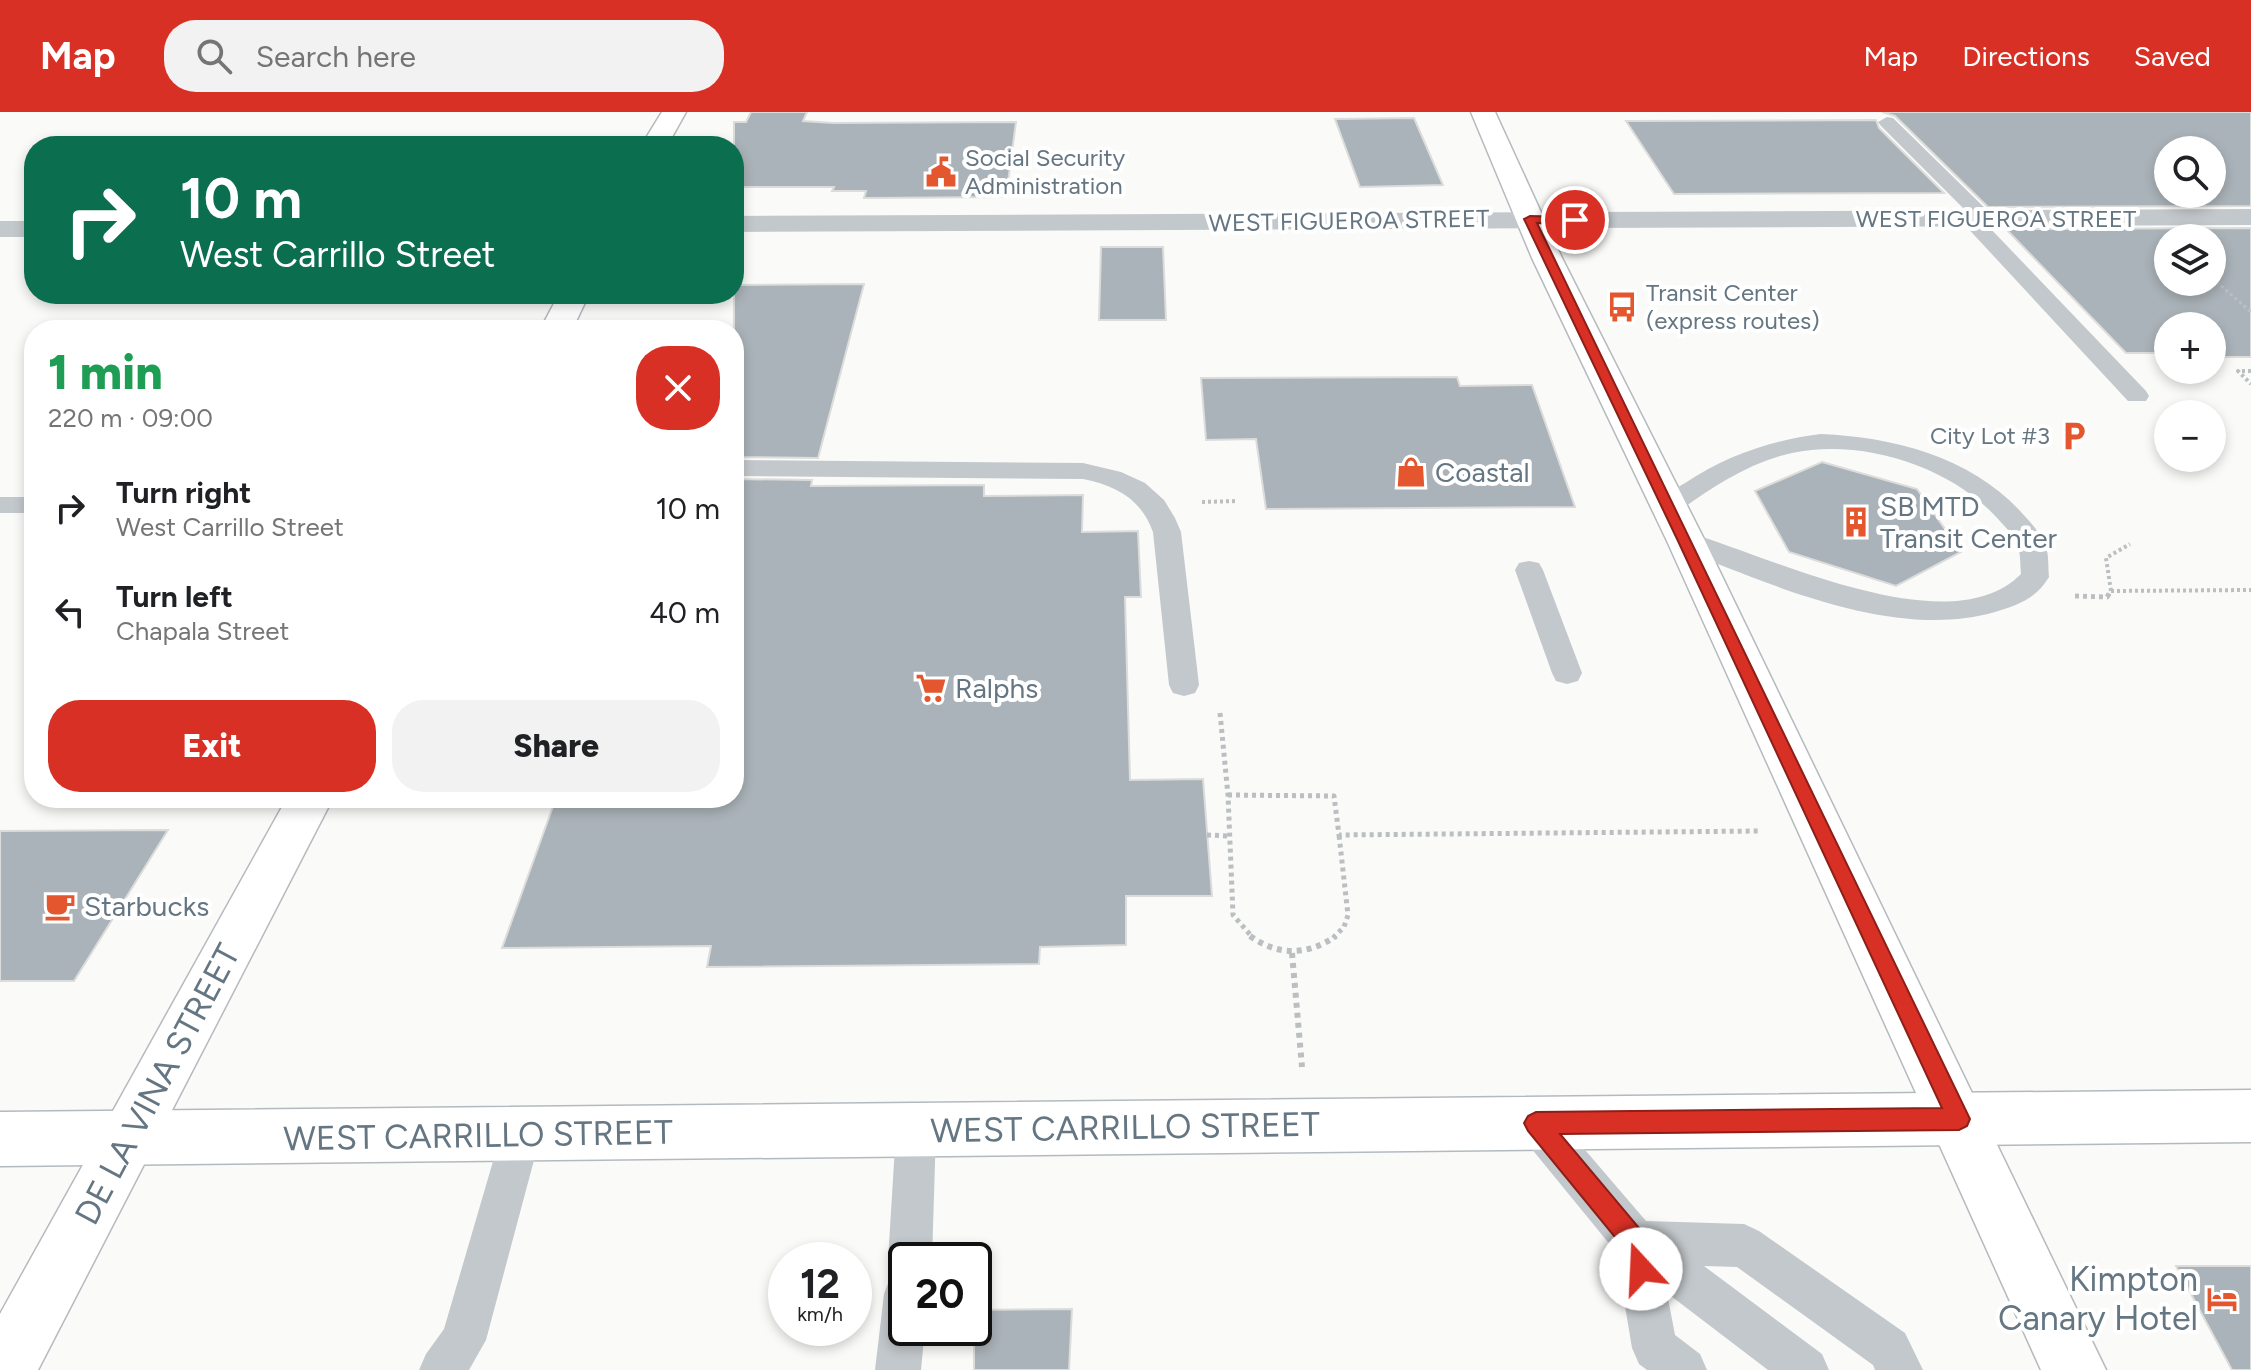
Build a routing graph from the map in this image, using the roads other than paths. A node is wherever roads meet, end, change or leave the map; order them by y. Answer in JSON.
{"nodes":[{"id":1,"x":674,"y":112,"type":"edge"},
{"id":2,"x":1483,"y":112,"type":"edge"},
{"id":3,"x":1887,"y":122,"type":"dead end"},
{"id":4,"x":660,"y":136,"type":"edge"},
{"id":5,"x":2251,"y":217,"type":"edge"},
{"id":6,"x":1530,"y":219,"type":"junction"},
{"id":7,"x":1978,"y":220,"type":"junction"},
{"id":8,"x":744,"y":224,"type":"edge"},
{"id":9,"x":0,"y":229,"type":"edge"},
{"id":10,"x":24,"y":229,"type":"edge"},
{"id":11,"x":2137,"y":396,"type":"dead end"},
{"id":12,"x":744,"y":468,"type":"edge"},
{"id":13,"x":0,"y":505,"type":"edge"},
{"id":14,"x":24,"y":505,"type":"edge"},
{"id":15,"x":1677,"y":524,"type":"junction"},
{"id":16,"x":1529,"y":570,"type":"dead end"},
{"id":17,"x":1567,"y":673,"type":"dead end"},
{"id":18,"x":1184,"y":685,"type":"dead end"},
{"id":19,"x":305,"y":808,"type":"edge"},
{"id":20,"x":2251,"y":1116,"type":"edge"},
{"id":21,"x":1959,"y":1119,"type":"junction"},
{"id":22,"x":1536,"y":1123,"type":"junction"},
{"id":23,"x":916,"y":1130,"type":"junction"},
{"id":24,"x":521,"y":1134,"type":"junction"},
{"id":25,"x":129,"y":1138,"type":"junction"},
{"id":26,"x":0,"y":1139,"type":"edge"},
{"id":27,"x":912,"y":1242,"type":"edge"},
{"id":28,"x":1636,"y":1242,"type":"junction"},
{"id":29,"x":901,"y":1346,"type":"edge"},
{"id":30,"x":4,"y":1370,"type":"edge"},
{"id":31,"x":442,"y":1370,"type":"edge"},
{"id":32,"x":898,"y":1370,"type":"edge"},
{"id":33,"x":1684,"y":1370,"type":"edge"},
{"id":34,"x":1806,"y":1370,"type":"edge"},
{"id":35,"x":1900,"y":1370,"type":"edge"},
{"id":36,"x":2074,"y":1370,"type":"edge"}],
"edges":[{"from":1,"to":4,"type":"main road"},
{"from":2,"to":6,"type":"main road"},
{"from":3,"to":7,"type":"lane"},
{"from":5,"to":7,"type":"street","name":"WEST FIGUEROA STREET"},
{"from":6,"to":7,"type":"street","name":"WEST FIGUEROA STREET"},
{"from":6,"to":8,"type":"street","name":"WEST FIGUEROA STREET"},
{"from":6,"to":15,"type":"main road"},
{"from":7,"to":11,"type":"lane"},
{"from":9,"to":10,"type":"street"},
{"from":12,"to":18,"type":"lane"},
{"from":13,"to":14,"type":"lane"},
{"from":15,"to":15,"type":"lane"},
{"from":15,"to":21,"type":"main road"},
{"from":16,"to":17,"type":"lane"},
{"from":19,"to":25,"type":"main road","name":"DE LA VINA STREET"},
{"from":20,"to":21,"type":"main road","name":"WEST CARRILLO STREET"},
{"from":21,"to":22,"type":"main road","name":"WEST CARRILLO STREET"},
{"from":21,"to":36,"type":"main road"},
{"from":22,"to":23,"type":"main road","name":"WEST CARRILLO STREET"},
{"from":22,"to":28,"type":"lane"},
{"from":23,"to":24,"type":"main road","name":"WEST CARRILLO STREET"},
{"from":23,"to":27,"type":"lane"},
{"from":24,"to":25,"type":"main road","name":"WEST CARRILLO STREET"},
{"from":24,"to":31,"type":"lane"},
{"from":25,"to":26,"type":"main road","name":"WEST CARRILLO STREET"},
{"from":25,"to":30,"type":"main road","name":"DE LA VINA STREET"},
{"from":28,"to":33,"type":"lane"},
{"from":28,"to":34,"type":"lane"},
{"from":28,"to":35,"type":"lane"},
{"from":29,"to":32,"type":"lane"}]}
